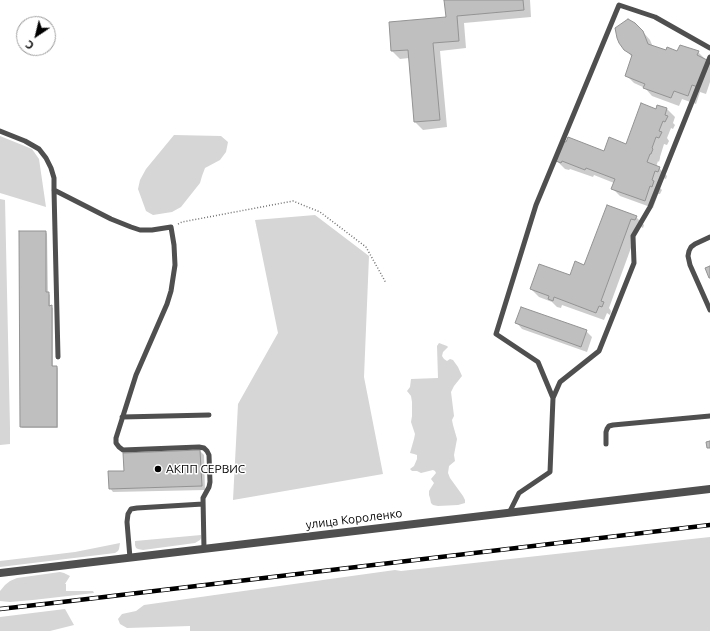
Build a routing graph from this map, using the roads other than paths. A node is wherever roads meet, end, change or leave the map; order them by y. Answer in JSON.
{"nodes":[{"id":1,"x":710,"y":48,"type":"edge"},
{"id":2,"x":710,"y":57,"type":"edge"},
{"id":3,"x":0,"y":131,"type":"edge"},
{"id":4,"x":54,"y":190,"type":"junction"},
{"id":5,"x":710,"y":238,"type":"edge"},
{"id":6,"x":710,"y":310,"type":"edge"},
{"id":7,"x":58,"y":357,"type":"dead end"},
{"id":8,"x":553,"y":398,"type":"junction"},
{"id":9,"x":209,"y":414,"type":"dead end"},
{"id":10,"x":710,"y":416,"type":"edge"},
{"id":11,"x":122,"y":417,"type":"junction"},
{"id":12,"x":606,"y":444,"type":"dead end"},
{"id":13,"x":710,"y":489,"type":"edge"},
{"id":14,"x":203,"y":504,"type":"junction"},
{"id":15,"x":509,"y":513,"type":"junction"},
{"id":16,"x":204,"y":549,"type":"junction"},
{"id":17,"x":130,"y":558,"type":"junction"},
{"id":18,"x":0,"y":573,"type":"edge"}],
"edges":[{"from":1,"to":8,"type":"lane"},
{"from":2,"to":8,"type":"lane"},
{"from":3,"to":4,"type":"lane"},
{"from":4,"to":7,"type":"lane"},
{"from":4,"to":11,"type":"lane"},
{"from":5,"to":6,"type":"lane"},
{"from":8,"to":15,"type":"lane"},
{"from":9,"to":11,"type":"lane"},
{"from":10,"to":12,"type":"lane"},
{"from":11,"to":14,"type":"lane"},
{"from":13,"to":15,"type":"street","name":"улица Короленко"},
{"from":14,"to":16,"type":"lane"},
{"from":14,"to":17,"type":"lane"},
{"from":15,"to":16,"type":"street","name":"улица Короленко"},
{"from":16,"to":17,"type":"street","name":"улица Короленко"},
{"from":17,"to":18,"type":"street","name":"улица Короленко"}]}
